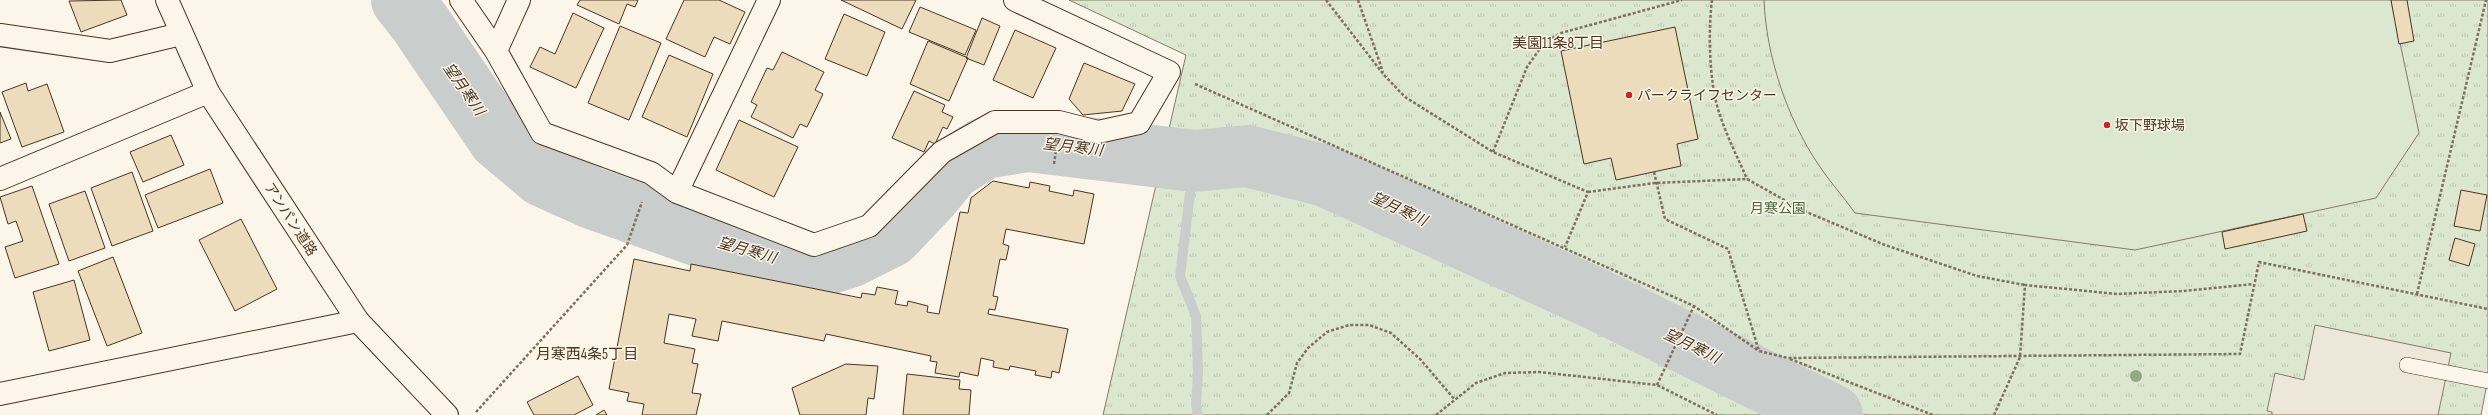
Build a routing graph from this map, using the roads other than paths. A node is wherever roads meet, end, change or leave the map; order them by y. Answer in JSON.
{"nodes":[{"id":1,"x":166,"y":0,"type":"edge"},
{"id":2,"x":461,"y":0,"type":"edge"},
{"id":3,"x":519,"y":0,"type":"edge"},
{"id":4,"x":769,"y":0,"type":"edge"},
{"id":5,"x":1015,"y":0,"type":"edge"},
{"id":6,"x":181,"y":34,"type":"junction"},
{"id":7,"x":0,"y":35,"type":"edge"},
{"id":8,"x":496,"y":51,"type":"junction"},
{"id":9,"x":208,"y":92,"type":"junction"},
{"id":10,"x":0,"y":178,"type":"edge"},
{"id":11,"x":677,"y":192,"type":"junction"},
{"id":12,"x":358,"y":321,"type":"junction"},
{"id":13,"x":2407,"y":365,"type":"dead end"},
{"id":14,"x":2488,"y":381,"type":"edge"},
{"id":15,"x":0,"y":394,"type":"edge"},
{"id":16,"x":447,"y":415,"type":"edge"}],
"edges":[{"from":1,"to":6,"type":"street","name":"アンパン道路"},
{"from":2,"to":8,"type":"street"},
{"from":3,"to":8,"type":"street"},
{"from":4,"to":11,"type":"street"},
{"from":5,"to":11,"type":"street"},
{"from":6,"to":7,"type":"street"},
{"from":6,"to":9,"type":"street","name":"アンパン道路"},
{"from":8,"to":11,"type":"street"},
{"from":9,"to":10,"type":"street"},
{"from":9,"to":12,"type":"street","name":"アンパン道路"},
{"from":12,"to":15,"type":"street"},
{"from":12,"to":16,"type":"street","name":"アンパン道路"},
{"from":13,"to":14,"type":"lane"}]}
